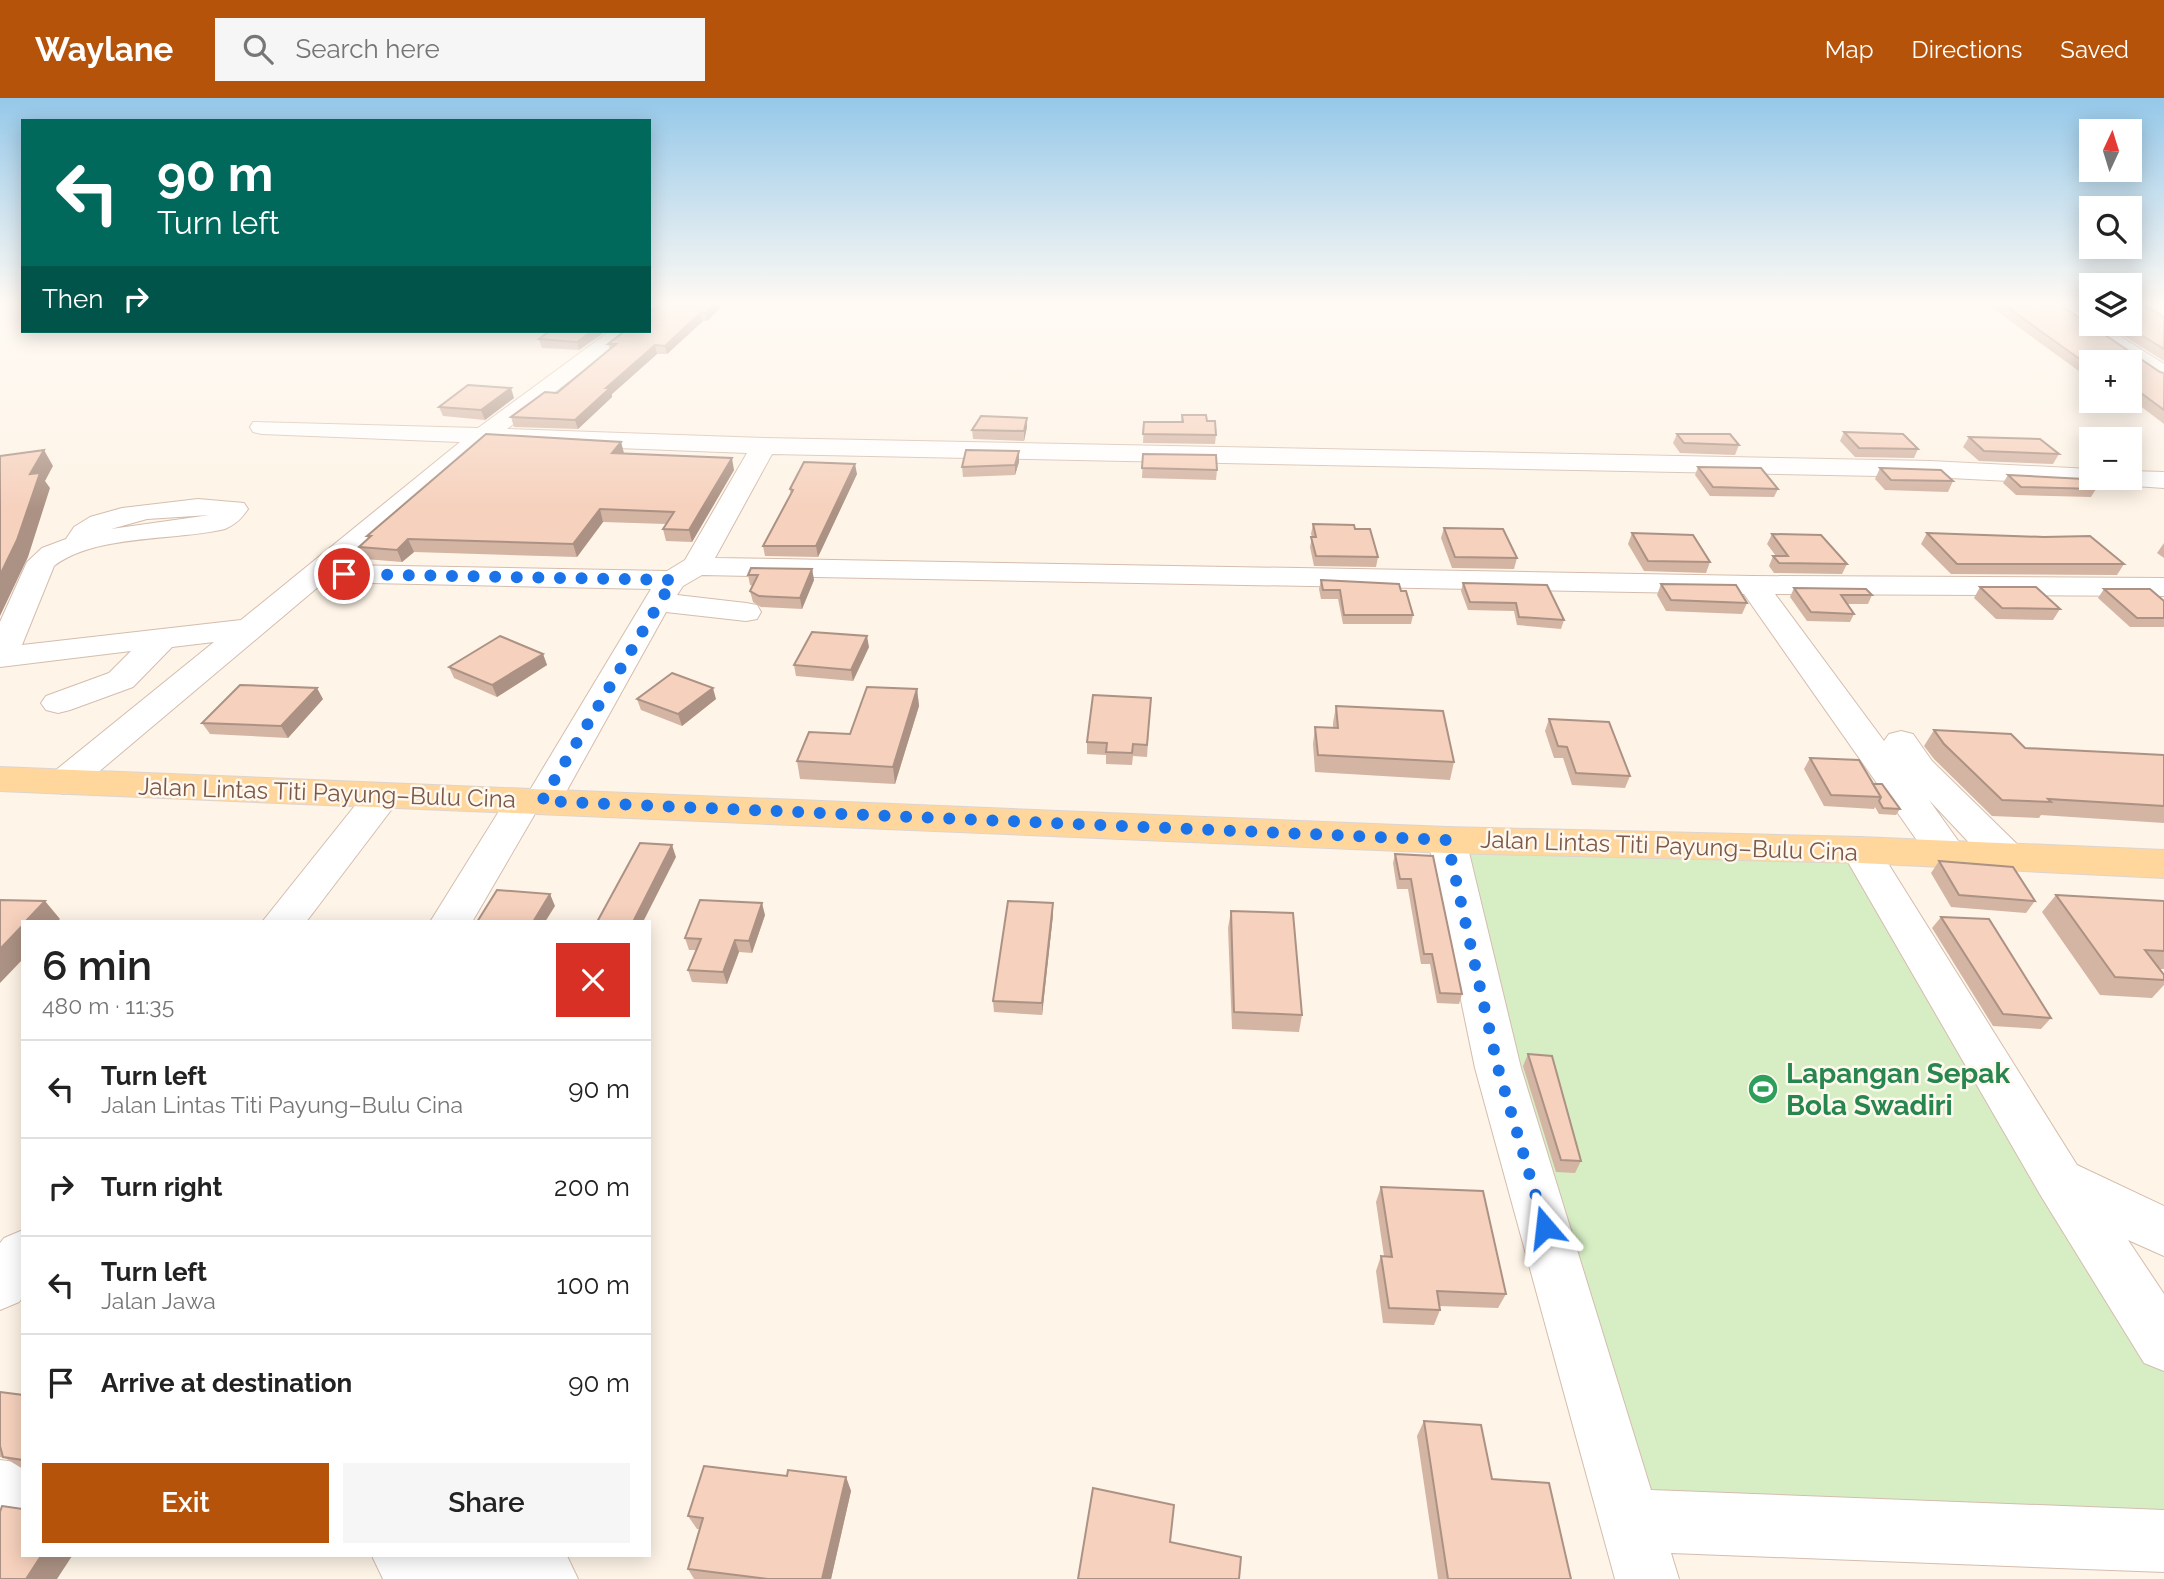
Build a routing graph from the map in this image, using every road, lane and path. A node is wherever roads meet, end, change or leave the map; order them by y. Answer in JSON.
{"nodes":[{"id":1,"x":569,"y":371,"type":"edge"},
{"id":2,"x":262,"y":427,"type":"dead end"},
{"id":3,"x":485,"y":434,"type":"junction"},
{"id":4,"x":764,"y":446,"type":"junction"},
{"id":5,"x":2079,"y":476,"type":"edge"},
{"id":6,"x":2142,"y":479,"type":"edge"},
{"id":7,"x":2164,"y":480,"type":"edge"},
{"id":8,"x":76,"y":545,"type":"dead end"},
{"id":9,"x":634,"y":560,"type":"dead end"},
{"id":10,"x":319,"y":573,"type":"junction"},
{"id":11,"x":420,"y":578,"type":"junction"},
{"id":12,"x":675,"y":583,"type":"junction"},
{"id":13,"x":1753,"y":585,"type":"junction"},
{"id":14,"x":2164,"y":587,"type":"edge"},
{"id":15,"x":746,"y":612,"type":"dead end"},
{"id":16,"x":251,"y":628,"type":"junction"},
{"id":17,"x":162,"y":639,"type":"junction"},
{"id":18,"x":0,"y":664,"type":"edge"},
{"id":19,"x":58,"y":703,"type":"dead end"},
{"id":20,"x":1900,"y":742,"type":"dead end"},
{"id":21,"x":0,"y":779,"type":"edge"},
{"id":22,"x":64,"y":782,"type":"junction"},
{"id":23,"x":382,"y":797,"type":"junction"},
{"id":24,"x":533,"y":801,"type":"junction"},
{"id":25,"x":1447,"y":840,"type":"junction"},
{"id":26,"x":1860,"y":850,"type":"junction"},
{"id":27,"x":1950,"y":856,"type":"junction"},
{"id":28,"x":2007,"y":858,"type":"junction"},
{"id":29,"x":2164,"y":864,"type":"edge"},
{"id":30,"x":286,"y":920,"type":"edge"},
{"id":31,"x":452,"y":920,"type":"edge"},
{"id":32,"x":2059,"y":1180,"type":"junction"},
{"id":33,"x":2164,"y":1232,"type":"edge"},
{"id":34,"x":21,"y":1258,"type":"edge"},
{"id":35,"x":0,"y":1284,"type":"edge"},
{"id":36,"x":2164,"y":1343,"type":"edge"},
{"id":37,"x":0,"y":1490,"type":"edge"},
{"id":38,"x":21,"y":1493,"type":"edge"},
{"id":39,"x":1632,"y":1520,"type":"junction"},
{"id":40,"x":2164,"y":1541,"type":"edge"},
{"id":41,"x":410,"y":1557,"type":"edge"},
{"id":42,"x":546,"y":1579,"type":"edge"},
{"id":43,"x":1647,"y":1579,"type":"edge"}],
"edges":[{"from":1,"to":3,"type":"street"},
{"from":2,"to":3,"type":"street"},
{"from":3,"to":4,"type":"street"},
{"from":3,"to":10,"type":"street"},
{"from":4,"to":5,"type":"street"},
{"from":4,"to":12,"type":"street"},
{"from":6,"to":7,"type":"street"},
{"from":8,"to":18,"type":"street"},
{"from":9,"to":11,"type":"street"},
{"from":10,"to":11,"type":"street"},
{"from":10,"to":16,"type":"street"},
{"from":11,"to":12,"type":"street"},
{"from":12,"to":13,"type":"street"},
{"from":12,"to":15,"type":"street"},
{"from":12,"to":24,"type":"street"},
{"from":13,"to":14,"type":"street"},
{"from":13,"to":27,"type":"street"},
{"from":16,"to":17,"type":"street"},
{"from":16,"to":22,"type":"street"},
{"from":17,"to":18,"type":"street"},
{"from":17,"to":19,"type":"street"},
{"from":20,"to":28,"type":"street"},
{"from":21,"to":22,"type":"main road","name":"Jalan Lintas Titi Payung–Bulu Cina"},
{"from":22,"to":23,"type":"main road","name":"Jalan Lintas Titi Payung–Bulu Cina"},
{"from":23,"to":24,"type":"main road","name":"Jalan Lintas Titi Payung–Bulu Cina"},
{"from":23,"to":30,"type":"street"},
{"from":24,"to":25,"type":"main road","name":"Jalan Lintas Titi Payung–Bulu Cina"},
{"from":24,"to":31,"type":"street"},
{"from":25,"to":26,"type":"main road","name":"Jalan Lintas Titi Payung–Bulu Cina"},
{"from":25,"to":39,"type":"street"},
{"from":26,"to":27,"type":"main road","name":"Jalan Lintas Titi Payung–Bulu Cina"},
{"from":26,"to":32,"type":"street"},
{"from":27,"to":28,"type":"main road","name":"Jalan Lintas Titi Payung–Bulu Cina"},
{"from":28,"to":29,"type":"main road","name":"Jalan Lintas Titi Payung–Bulu Cina"},
{"from":32,"to":33,"type":"street"},
{"from":32,"to":36,"type":"street"},
{"from":34,"to":35,"type":"street"},
{"from":37,"to":38,"type":"street"},
{"from":39,"to":40,"type":"street"},
{"from":39,"to":43,"type":"street"},
{"from":41,"to":42,"type":"street"}]}
